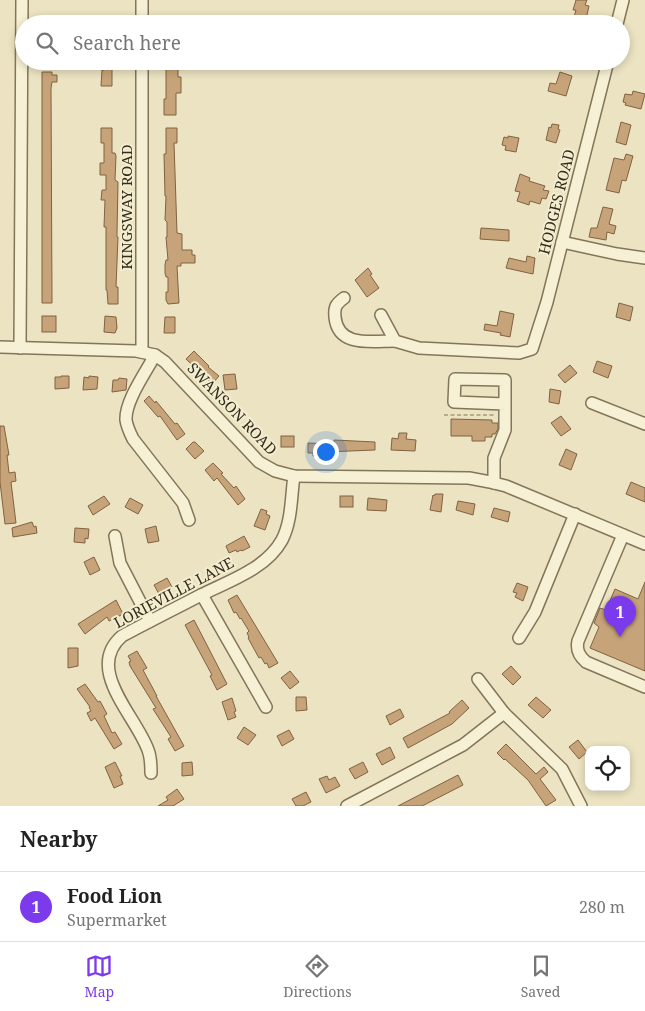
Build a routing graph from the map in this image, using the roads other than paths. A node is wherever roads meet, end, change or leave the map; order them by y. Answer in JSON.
{"nodes":[{"id":1,"x":22,"y":0,"type":"edge"},
{"id":2,"x":142,"y":0,"type":"edge"},
{"id":3,"x":623,"y":0,"type":"edge"},
{"id":4,"x":22,"y":15,"type":"edge"},
{"id":5,"x":142,"y":15,"type":"edge"},
{"id":6,"x":619,"y":15,"type":"edge"},
{"id":7,"x":22,"y":70,"type":"edge"},
{"id":8,"x":142,"y":70,"type":"edge"},
{"id":9,"x":606,"y":70,"type":"edge"},
{"id":10,"x":562,"y":242,"type":"junction"},
{"id":11,"x":645,"y":258,"type":"edge"},
{"id":12,"x":344,"y":298,"type":"dead end"},
{"id":13,"x":381,"y":315,"type":"dead end"},
{"id":14,"x":395,"y":341,"type":"junction"},
{"id":15,"x":0,"y":347,"type":"edge"},
{"id":16,"x":20,"y":348,"type":"junction"},
{"id":17,"x":142,"y":352,"type":"junction"},
{"id":18,"x":156,"y":355,"type":"junction"},
{"id":19,"x":592,"y":402,"type":"dead end"},
{"id":20,"x":505,"y":410,"type":"junction"},
{"id":21,"x":645,"y":424,"type":"edge"},
{"id":22,"x":294,"y":476,"type":"junction"},
{"id":23,"x":494,"y":483,"type":"junction"},
{"id":24,"x":575,"y":514,"type":"junction"},
{"id":25,"x":189,"y":520,"type":"dead end"},
{"id":26,"x":623,"y":535,"type":"junction"},
{"id":27,"x":115,"y":536,"type":"dead end"},
{"id":28,"x":645,"y":544,"type":"edge"},
{"id":29,"x":202,"y":595,"type":"junction"},
{"id":30,"x":150,"y":621,"type":"junction"},
{"id":31,"x":519,"y":638,"type":"dead end"},
{"id":32,"x":478,"y":678,"type":"dead end"},
{"id":33,"x":645,"y":687,"type":"edge"},
{"id":34,"x":266,"y":707,"type":"dead end"},
{"id":35,"x":504,"y":713,"type":"junction"},
{"id":36,"x":151,"y":772,"type":"dead end"},
{"id":37,"x":347,"y":806,"type":"edge"},
{"id":38,"x":581,"y":806,"type":"edge"}],
"edges":[{"from":1,"to":4,"type":"street"},
{"from":2,"to":5,"type":"street"},
{"from":3,"to":6,"type":"street"},
{"from":7,"to":16,"type":"street"},
{"from":8,"to":17,"type":"street","name":"KINGSWAY ROAD"},
{"from":9,"to":10,"type":"street","name":"HODGES ROAD"},
{"from":10,"to":11,"type":"street"},
{"from":10,"to":14,"type":"street","name":"HODGES ROAD"},
{"from":12,"to":14,"type":"street"},
{"from":13,"to":14,"type":"street"},
{"from":15,"to":16,"type":"street","name":"SWANSON ROAD"},
{"from":16,"to":17,"type":"street","name":"SWANSON ROAD"},
{"from":17,"to":18,"type":"street","name":"SWANSON ROAD"},
{"from":18,"to":22,"type":"street","name":"SWANSON ROAD"},
{"from":18,"to":25,"type":"street"},
{"from":19,"to":21,"type":"street"},
{"from":20,"to":20,"type":"street"},
{"from":20,"to":23,"type":"street"},
{"from":22,"to":23,"type":"street","name":"SWANSON ROAD"},
{"from":22,"to":29,"type":"street","name":"LORIEVILLE LANE"},
{"from":23,"to":24,"type":"street","name":"SWANSON ROAD"},
{"from":24,"to":26,"type":"street","name":"SWANSON ROAD"},
{"from":24,"to":31,"type":"street"},
{"from":26,"to":28,"type":"street","name":"SWANSON ROAD"},
{"from":26,"to":33,"type":"street"},
{"from":27,"to":30,"type":"street"},
{"from":29,"to":30,"type":"street","name":"LORIEVILLE LANE"},
{"from":29,"to":34,"type":"street"},
{"from":30,"to":36,"type":"street","name":"LORIEVILLE LANE"},
{"from":32,"to":35,"type":"street"},
{"from":35,"to":37,"type":"street"},
{"from":35,"to":38,"type":"street"}]}
